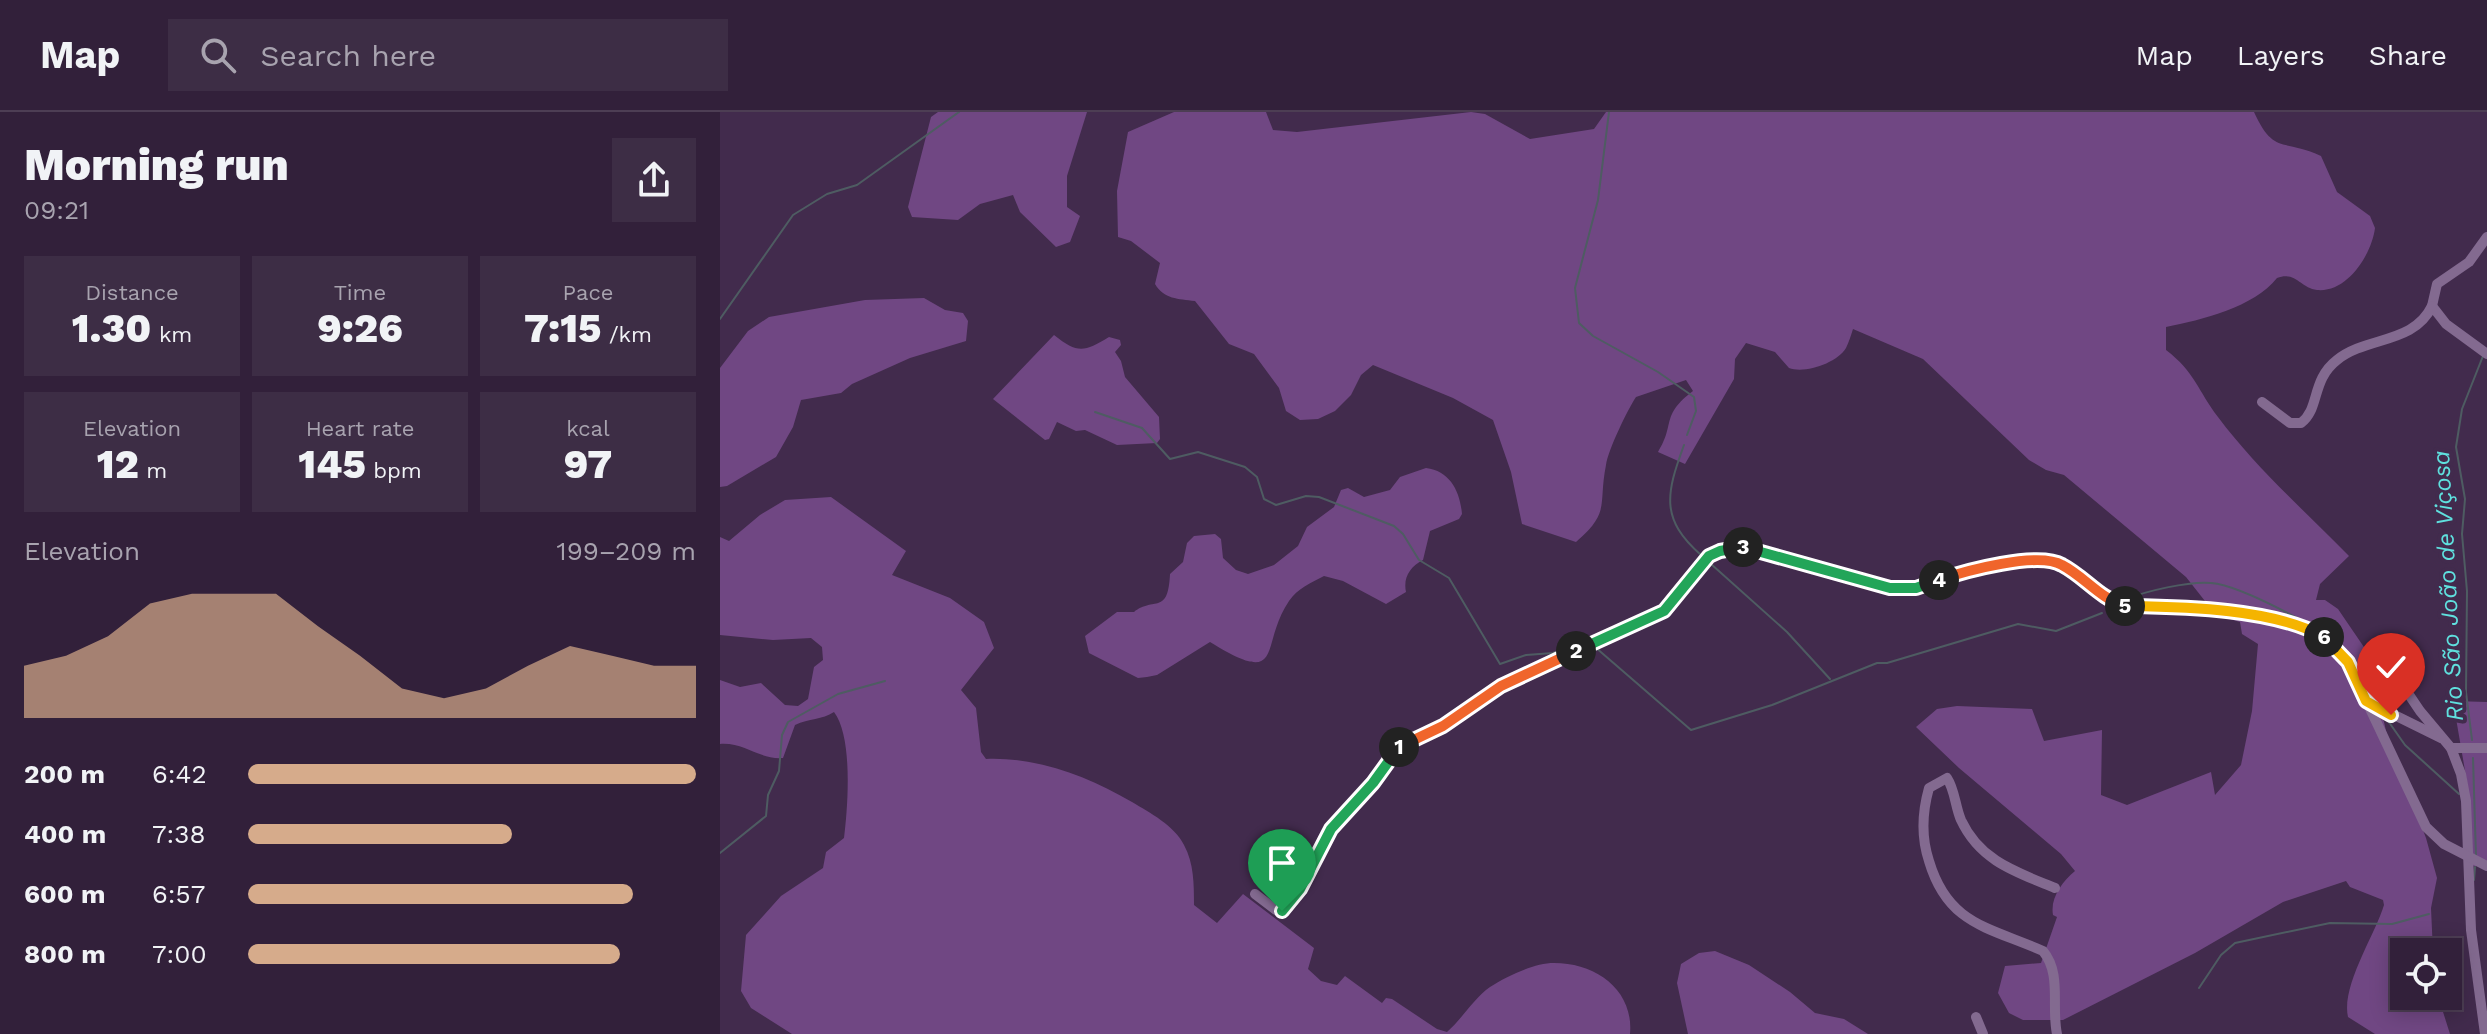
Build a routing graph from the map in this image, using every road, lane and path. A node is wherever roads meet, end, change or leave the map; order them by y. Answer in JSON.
{"nodes":[{"id":1,"x":2487,"y":237,"type":"edge"},
{"id":2,"x":2432,"y":306,"type":"junction"},
{"id":3,"x":2484,"y":351,"type":"edge"},
{"id":4,"x":2262,"y":402,"type":"dead end"},
{"id":5,"x":2389,"y":665,"type":"dead end"},
{"id":6,"x":2366,"y":701,"type":"junction"},
{"id":7,"x":2443,"y":739,"type":"junction"},
{"id":8,"x":2451,"y":748,"type":"junction"},
{"id":9,"x":2466,"y":748,"type":"junction"},
{"id":10,"x":2487,"y":748,"type":"edge"},
{"id":11,"x":2461,"y":774,"type":"junction"},
{"id":12,"x":2477,"y":861,"type":"edge"},
{"id":13,"x":2055,"y":888,"type":"dead end"},
{"id":14,"x":1255,"y":894,"type":"dead end"},
{"id":15,"x":1976,"y":1017,"type":"dead end"},
{"id":16,"x":1983,"y":1034,"type":"edge"},
{"id":17,"x":2057,"y":1034,"type":"edge"},
{"id":18,"x":2485,"y":1034,"type":"edge"}],
"edges":[{"from":1,"to":2,"type":"street"},
{"from":2,"to":3,"type":"street"},
{"from":2,"to":4,"type":"street"},
{"from":5,"to":7,"type":"street"},
{"from":6,"to":7,"type":"street"},
{"from":6,"to":12,"type":"street"},
{"from":6,"to":14,"type":"street"},
{"from":7,"to":8,"type":"street"},
{"from":8,"to":9,"type":"street"},
{"from":8,"to":11,"type":"street"},
{"from":9,"to":10,"type":"street"},
{"from":9,"to":11,"type":"street"},
{"from":11,"to":12,"type":"street"},
{"from":12,"to":18,"type":"street"},
{"from":13,"to":17,"type":"street"},
{"from":15,"to":16,"type":"street"}]}
